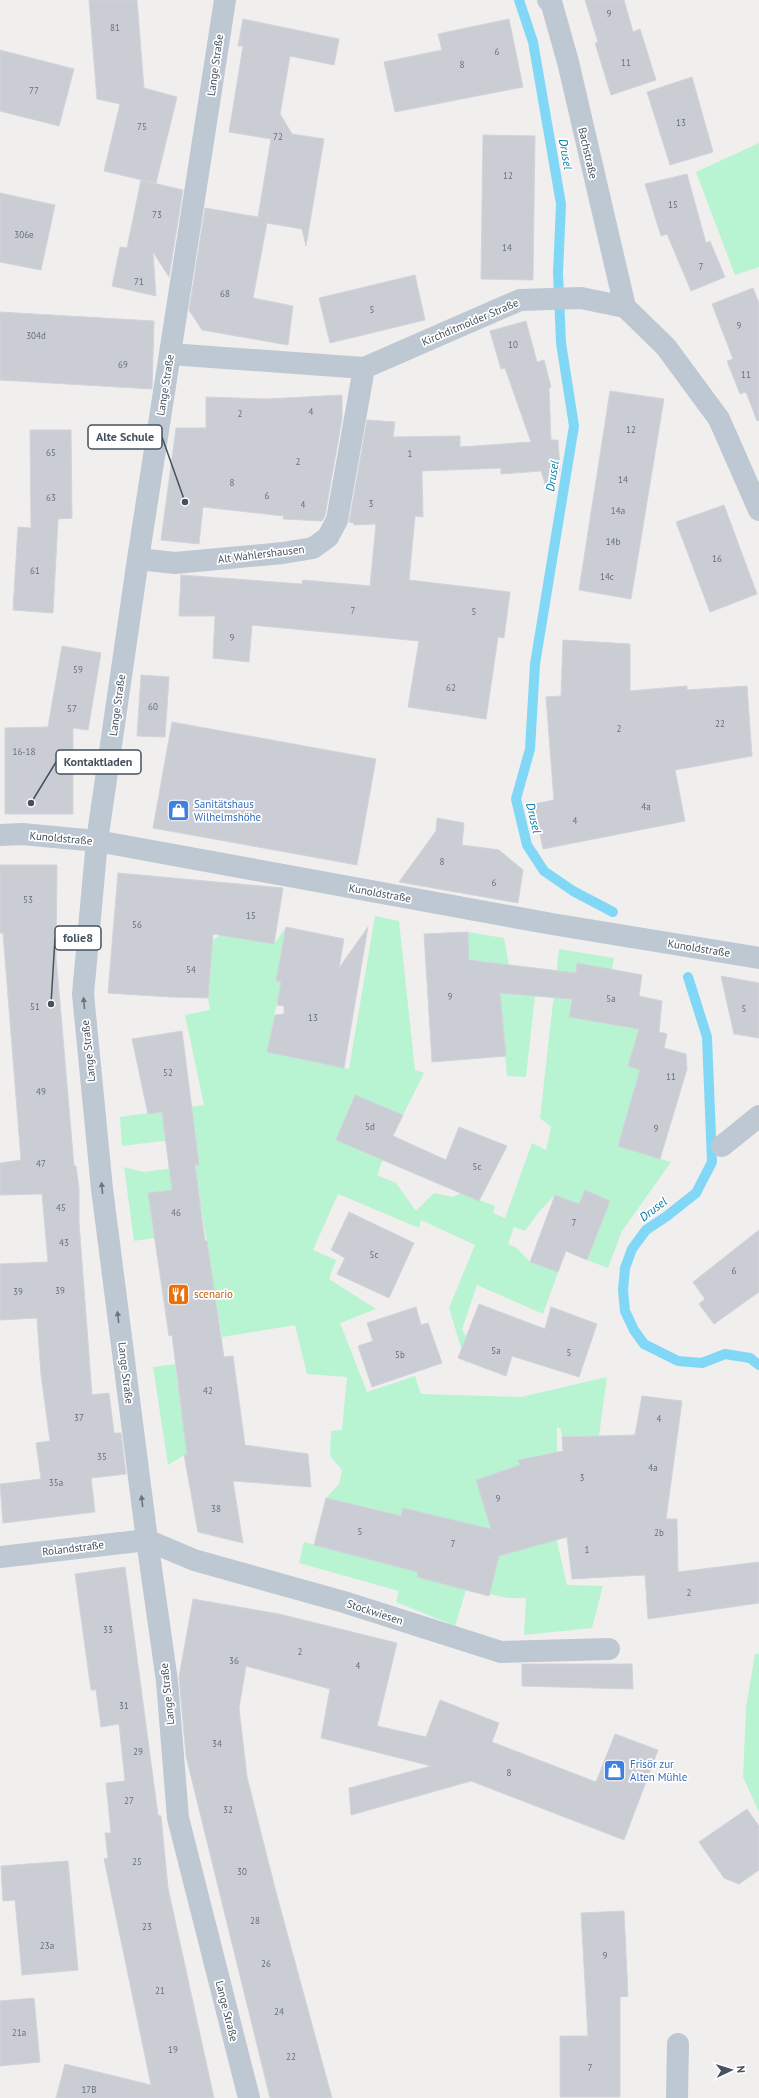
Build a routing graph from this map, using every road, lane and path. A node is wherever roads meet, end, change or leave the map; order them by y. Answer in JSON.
{"nodes":[{"id":1,"x":225,"y":0,"type":"edge"},
{"id":2,"x":548,"y":0,"type":"edge"},
{"id":3,"x":625,"y":307,"type":"junction"},
{"id":4,"x":170,"y":354,"type":"junction"},
{"id":5,"x":364,"y":368,"type":"junction"},
{"id":6,"x":759,"y":510,"type":"edge"},
{"id":7,"x":138,"y":559,"type":"junction"},
{"id":8,"x":0,"y":835,"type":"edge"},
{"id":9,"x":97,"y":841,"type":"junction"},
{"id":10,"x":759,"y":958,"type":"edge"},
{"id":11,"x":759,"y":1116,"type":"edge"},
{"id":12,"x":722,"y":1146,"type":"dead end"},
{"id":13,"x":147,"y":1540,"type":"junction"},
{"id":14,"x":0,"y":1557,"type":"edge"},
{"id":15,"x":609,"y":1649,"type":"dead end"},
{"id":16,"x":678,"y":2044,"type":"dead end"},
{"id":17,"x":249,"y":2098,"type":"edge"},
{"id":18,"x":677,"y":2098,"type":"edge"}],
"edges":[{"from":1,"to":4,"type":"street","name":"Lange Straße"},
{"from":2,"to":3,"type":"street","name":"Bachstraße"},
{"from":3,"to":5,"type":"street","name":"Kirchditmolder Straße"},
{"from":3,"to":6,"type":"street"},
{"from":4,"to":5,"type":"street","name":"Kirchditmolder Straße"},
{"from":4,"to":7,"type":"street","name":"Lange Straße"},
{"from":5,"to":7,"type":"street","name":"Alt Wahlershausen"},
{"from":7,"to":9,"type":"street","name":"Lange Straße"},
{"from":8,"to":9,"type":"street","name":"Kunoldstraße"},
{"from":9,"to":10,"type":"street","name":"Kunoldstraße"},
{"from":13,"to":9,"type":"street","name":"Lange Straße","one_way":true},
{"from":11,"to":12,"type":"street"},
{"from":13,"to":14,"type":"street","name":"Rolandstraße"},
{"from":13,"to":15,"type":"street","name":"Stockwiesen"},
{"from":13,"to":17,"type":"street","name":"Lange Straße"},
{"from":16,"to":18,"type":"street"}]}
